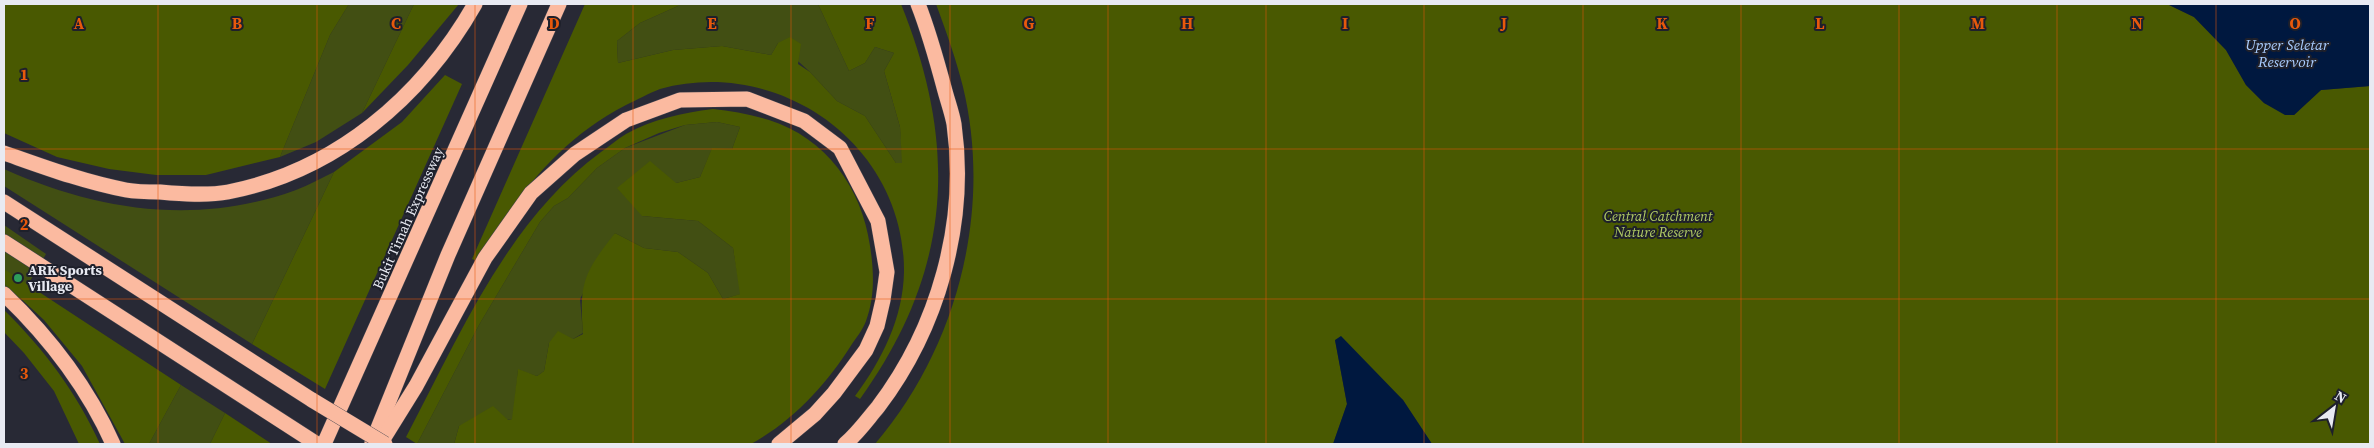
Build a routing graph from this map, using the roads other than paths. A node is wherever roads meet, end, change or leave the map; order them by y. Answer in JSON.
{"nodes":[{"id":1,"x":475,"y":4,"type":"edge"},
{"id":2,"x":520,"y":4,"type":"edge"},
{"id":3,"x":559,"y":4,"type":"edge"},
{"id":4,"x":918,"y":4,"type":"edge"},
{"id":5,"x":4,"y":152,"type":"edge"},
{"id":6,"x":4,"y":202,"type":"edge"},
{"id":7,"x":4,"y":242,"type":"edge"},
{"id":8,"x":4,"y":294,"type":"edge"},
{"id":9,"x":113,"y":444,"type":"edge"},
{"id":10,"x":317,"y":444,"type":"edge"},
{"id":11,"x":324,"y":444,"type":"edge"},
{"id":12,"x":372,"y":444,"type":"edge"},
{"id":13,"x":380,"y":444,"type":"edge"},
{"id":14,"x":385,"y":444,"type":"edge"},
{"id":15,"x":779,"y":444,"type":"edge"},
{"id":16,"x":845,"y":444,"type":"edge"}],
"edges":[{"from":1,"to":5,"type":"highway"},
{"from":2,"to":11,"type":"highway","name":"Bukit Timah Expressway"},
{"from":3,"to":12,"type":"highway"},
{"from":4,"to":16,"type":"highway"},
{"from":6,"to":14,"type":"highway","bridge":true},
{"from":7,"to":10,"type":"highway"},
{"from":8,"to":9,"type":"highway"},
{"from":13,"to":15,"type":"highway"}]}
